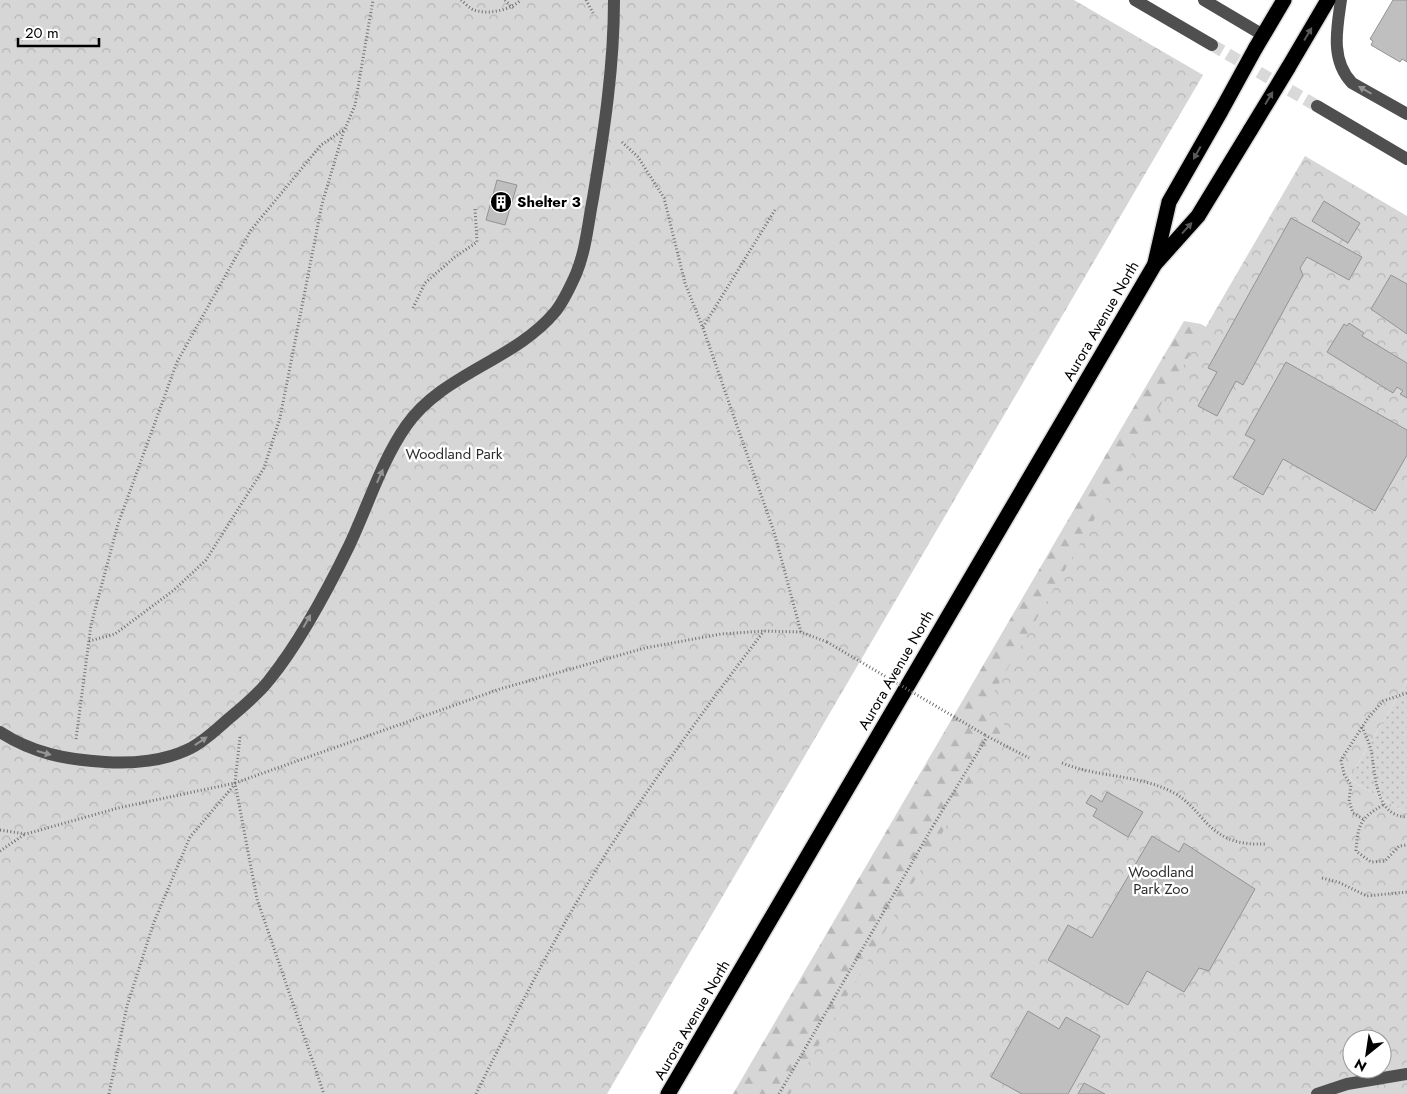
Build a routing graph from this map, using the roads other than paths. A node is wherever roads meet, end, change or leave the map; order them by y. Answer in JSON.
{"nodes":[{"id":1,"x":614,"y":0,"type":"edge"},
{"id":2,"x":1135,"y":0,"type":"edge"},
{"id":3,"x":1204,"y":0,"type":"edge"},
{"id":4,"x":1284,"y":0,"type":"edge"},
{"id":5,"x":1328,"y":0,"type":"edge"},
{"id":6,"x":1341,"y":0,"type":"edge"},
{"id":7,"x":1263,"y":36,"type":"junction"},
{"id":8,"x":1212,"y":45,"type":"tunnel mouth"},
{"id":9,"x":1316,"y":106,"type":"tunnel mouth"},
{"id":10,"x":1407,"y":114,"type":"edge"},
{"id":11,"x":1407,"y":159,"type":"edge"},
{"id":12,"x":1155,"y":264,"type":"junction"},
{"id":13,"x":0,"y":732,"type":"edge"},
{"id":14,"x":1407,"y":1074,"type":"edge"},
{"id":15,"x":668,"y":1094,"type":"edge"},
{"id":16,"x":1316,"y":1094,"type":"edge"}],
"edges":[{"from":13,"to":1,"type":"street","one_way":true},
{"from":2,"to":8,"type":"street"},
{"from":3,"to":7,"type":"street"},
{"from":4,"to":7,"type":"highway","name":"Aurora Avenue North"},
{"from":12,"to":5,"type":"highway","name":"Aurora Avenue North","one_way":true,"bridge":true},
{"from":10,"to":6,"type":"street","one_way":true},
{"from":7,"to":12,"type":"highway","name":"Aurora Avenue North","one_way":true,"bridge":true},
{"from":9,"to":11,"type":"street"},
{"from":12,"to":15,"type":"highway","name":"Aurora Avenue North"},
{"from":14,"to":16,"type":"street"}]}
